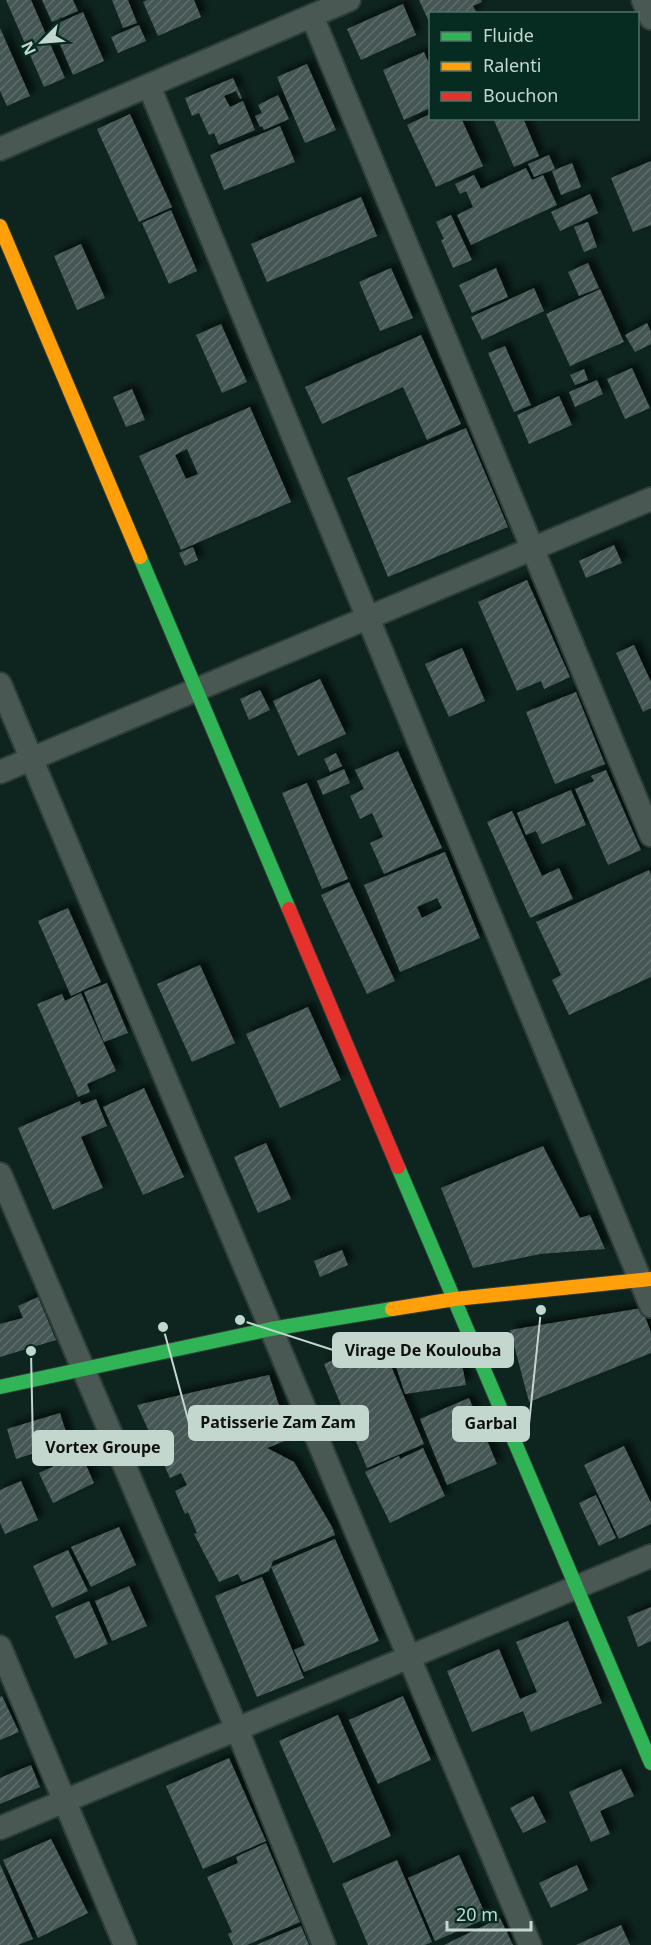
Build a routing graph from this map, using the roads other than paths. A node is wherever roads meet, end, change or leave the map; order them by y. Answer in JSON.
{"nodes":[{"id":1,"x":349,"y":0,"type":"edge"},
{"id":2,"x":643,"y":0,"type":"edge"},
{"id":3,"x":312,"y":16,"type":"junction"},
{"id":4,"x":651,"y":18,"type":"edge"},
{"id":5,"x":148,"y":86,"type":"junction"},
{"id":6,"x":0,"y":149,"type":"edge"},
{"id":7,"x":0,"y":226,"type":"edge"},
{"id":8,"x":651,"y":499,"type":"edge"},
{"id":9,"x":532,"y":548,"type":"junction"},
{"id":10,"x":368,"y":618,"type":"junction"},
{"id":11,"x":0,"y":684,"type":"edge"},
{"id":12,"x":196,"y":690,"type":"junction"},
{"id":13,"x":31,"y":759,"type":"junction"},
{"id":14,"x":0,"y":772,"type":"edge"},
{"id":15,"x":651,"y":835,"type":"edge"},
{"id":16,"x":0,"y":1174,"type":"edge"},
{"id":17,"x":645,"y":1279,"type":"edge"},
{"id":18,"x":455,"y":1299,"type":"junction"},
{"id":19,"x":651,"y":1306,"type":"edge"},
{"id":20,"x":271,"y":1329,"type":"junction"},
{"id":21,"x":83,"y":1369,"type":"junction"},
{"id":22,"x":0,"y":1388,"type":"edge"},
{"id":23,"x":651,"y":1556,"type":"edge"},
{"id":24,"x":577,"y":1587,"type":"junction"},
{"id":25,"x":0,"y":1647,"type":"edge"},
{"id":26,"x":409,"y":1657,"type":"junction"},
{"id":27,"x":237,"y":1729,"type":"junction"},
{"id":28,"x":651,"y":1763,"type":"edge"},
{"id":29,"x":65,"y":1801,"type":"junction"},
{"id":30,"x":0,"y":1828,"type":"edge"},
{"id":31,"x":125,"y":1945,"type":"edge"},
{"id":32,"x":324,"y":1945,"type":"edge"},
{"id":33,"x":530,"y":1945,"type":"edge"}],
"edges":[{"from":1,"to":3,"type":"street"},
{"from":2,"to":4,"type":"street"},
{"from":3,"to":5,"type":"street"},
{"from":3,"to":9,"type":"street"},
{"from":5,"to":6,"type":"street"},
{"from":5,"to":10,"type":"street"},
{"from":7,"to":12,"type":"street"},
{"from":8,"to":9,"type":"street"},
{"from":9,"to":10,"type":"street"},
{"from":9,"to":15,"type":"street"},
{"from":10,"to":12,"type":"street"},
{"from":10,"to":17,"type":"street"},
{"from":11,"to":13,"type":"street"},
{"from":12,"to":13,"type":"street"},
{"from":12,"to":18,"type":"street"},
{"from":13,"to":14,"type":"street"},
{"from":13,"to":20,"type":"street"},
{"from":16,"to":21,"type":"street"},
{"from":17,"to":18,"type":"street"},
{"from":17,"to":19,"type":"street"},
{"from":18,"to":20,"type":"street"},
{"from":18,"to":24,"type":"street"},
{"from":20,"to":21,"type":"street"},
{"from":20,"to":26,"type":"street"},
{"from":21,"to":22,"type":"street"},
{"from":21,"to":27,"type":"street"},
{"from":23,"to":24,"type":"street"},
{"from":24,"to":26,"type":"street"},
{"from":24,"to":28,"type":"street"},
{"from":25,"to":29,"type":"street"},
{"from":26,"to":27,"type":"street"},
{"from":26,"to":33,"type":"street"},
{"from":27,"to":29,"type":"street"},
{"from":27,"to":32,"type":"street"},
{"from":29,"to":30,"type":"street"},
{"from":29,"to":31,"type":"street"}]}
